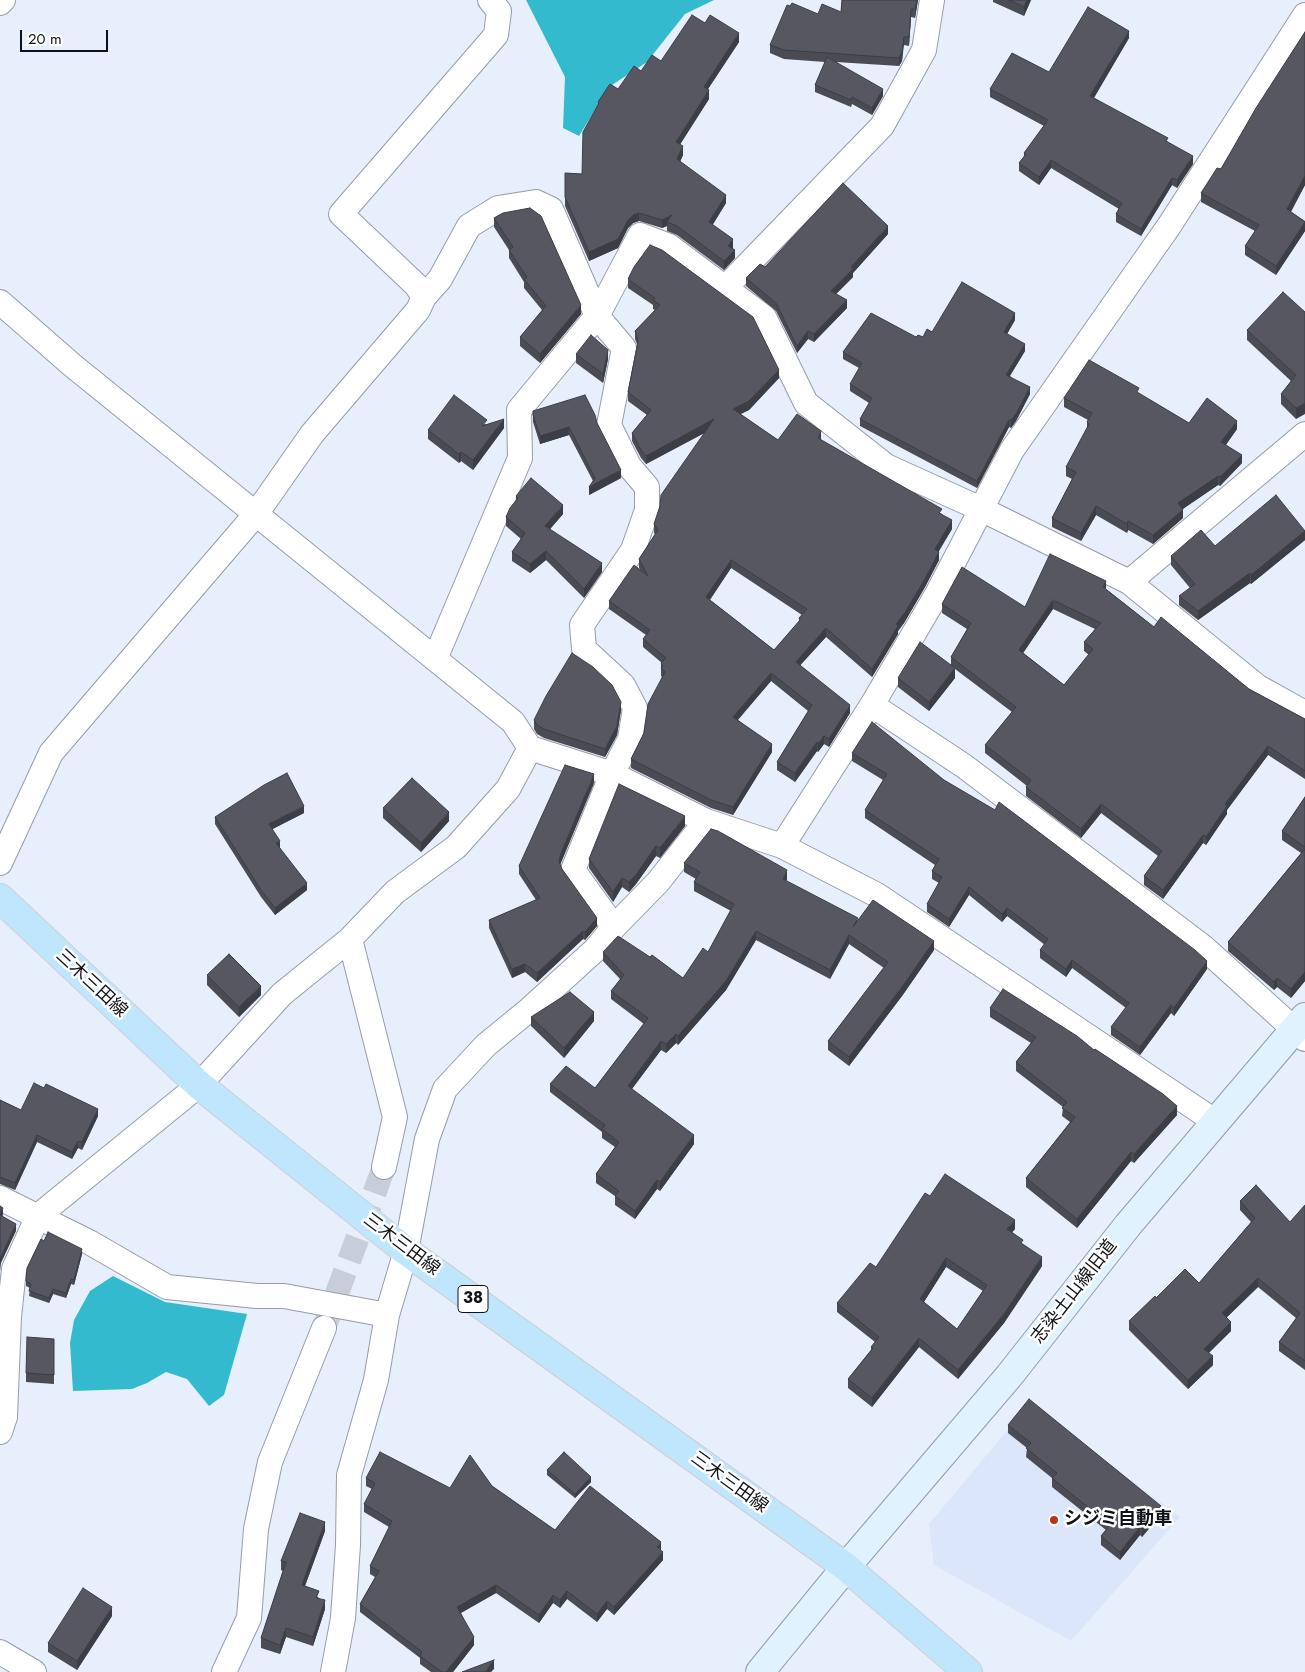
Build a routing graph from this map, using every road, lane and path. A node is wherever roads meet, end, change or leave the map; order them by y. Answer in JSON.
{"nodes":[{"id":1,"x":3,"y":0,"type":"edge"},
{"id":2,"x":490,"y":0,"type":"edge"},
{"id":3,"x":932,"y":0,"type":"edge"},
{"id":4,"x":0,"y":3,"type":"edge"},
{"id":5,"x":1305,"y":15,"type":"edge"},
{"id":6,"x":725,"y":288,"type":"junction"},
{"id":7,"x":424,"y":297,"type":"junction"},
{"id":8,"x":0,"y":302,"type":"edge"},
{"id":9,"x":597,"y":316,"type":"junction"},
{"id":10,"x":1305,"y":434,"type":"edge"},
{"id":11,"x":981,"y":509,"type":"junction"},
{"id":12,"x":256,"y":514,"type":"junction"},
{"id":13,"x":1128,"y":582,"type":"junction"},
{"id":14,"x":435,"y":659,"type":"junction"},
{"id":15,"x":872,"y":705,"type":"junction"},
{"id":16,"x":1305,"y":713,"type":"edge"},
{"id":17,"x":530,"y":748,"type":"junction"},
{"id":18,"x":612,"y":774,"type":"junction"},
{"id":19,"x":706,"y":821,"type":"junction"},
{"id":20,"x":782,"y":846,"type":"junction"},
{"id":21,"x":0,"y":863,"type":"edge"},
{"id":22,"x":0,"y":898,"type":"edge"},
{"id":23,"x":614,"y":927,"type":"junction"},
{"id":24,"x":350,"y":939,"type":"junction"},
{"id":25,"x":1301,"y":1029,"type":"edge"},
{"id":26,"x":199,"y":1085,"type":"junction"},
{"id":27,"x":1216,"y":1122,"type":"junction"},
{"id":28,"x":384,"y":1167,"type":"tunnel mouth"},
{"id":29,"x":0,"y":1198,"type":"edge"},
{"id":30,"x":38,"y":1216,"type":"junction"},
{"id":31,"x":406,"y":1250,"type":"junction"},
{"id":32,"x":387,"y":1315,"type":"junction"},
{"id":33,"x":324,"y":1328,"type":"tunnel mouth"},
{"id":34,"x":0,"y":1432,"type":"edge"},
{"id":35,"x":846,"y":1567,"type":"junction"},
{"id":36,"x":0,"y":1652,"type":"edge"},
{"id":37,"x":34,"y":1672,"type":"edge"},
{"id":38,"x":224,"y":1672,"type":"edge"},
{"id":39,"x":333,"y":1672,"type":"edge"},
{"id":40,"x":760,"y":1672,"type":"edge"},
{"id":41,"x":968,"y":1672,"type":"edge"}],
"edges":[{"from":1,"to":4,"type":"street"},
{"from":2,"to":7,"type":"street"},
{"from":3,"to":6,"type":"street"},
{"from":5,"to":11,"type":"street"},
{"from":6,"to":9,"type":"street"},
{"from":6,"to":11,"type":"street"},
{"from":7,"to":9,"type":"street"},
{"from":7,"to":12,"type":"street"},
{"from":8,"to":12,"type":"street"},
{"from":9,"to":14,"type":"street"},
{"from":9,"to":18,"type":"street"},
{"from":10,"to":13,"type":"street"},
{"from":11,"to":13,"type":"street"},
{"from":11,"to":15,"type":"street"},
{"from":12,"to":14,"type":"street"},
{"from":12,"to":21,"type":"street"},
{"from":13,"to":16,"type":"street"},
{"from":14,"to":17,"type":"street"},
{"from":15,"to":20,"type":"street"},
{"from":15,"to":25,"type":"street"},
{"from":17,"to":18,"type":"street"},
{"from":17,"to":24,"type":"street"},
{"from":18,"to":19,"type":"street"},
{"from":18,"to":23,"type":"street"},
{"from":19,"to":20,"type":"street"},
{"from":19,"to":23,"type":"street"},
{"from":20,"to":27,"type":"street"},
{"from":22,"to":26,"type":"main road","name":"三木三田線","number":"38"},
{"from":23,"to":31,"type":"street"},
{"from":24,"to":26,"type":"street"},
{"from":24,"to":28,"type":"street"},
{"from":25,"to":27,"type":"street","name":"志染土山線旧道"},
{"from":26,"to":30,"type":"street"},
{"from":26,"to":31,"type":"main road","name":"三木三田線","number":"38"},
{"from":27,"to":35,"type":"street","name":"志染土山線旧道"},
{"from":29,"to":30,"type":"street"},
{"from":30,"to":32,"type":"street"},
{"from":30,"to":34,"type":"street"},
{"from":31,"to":32,"type":"street"},
{"from":31,"to":35,"type":"main road","name":"三木三田線","number":"38"},
{"from":32,"to":39,"type":"street"},
{"from":33,"to":38,"type":"street"},
{"from":35,"to":40,"type":"street","name":"志染土山線旧道"},
{"from":35,"to":41,"type":"main road","name":"三木三田線","number":"38"},
{"from":36,"to":37,"type":"street"}]}
